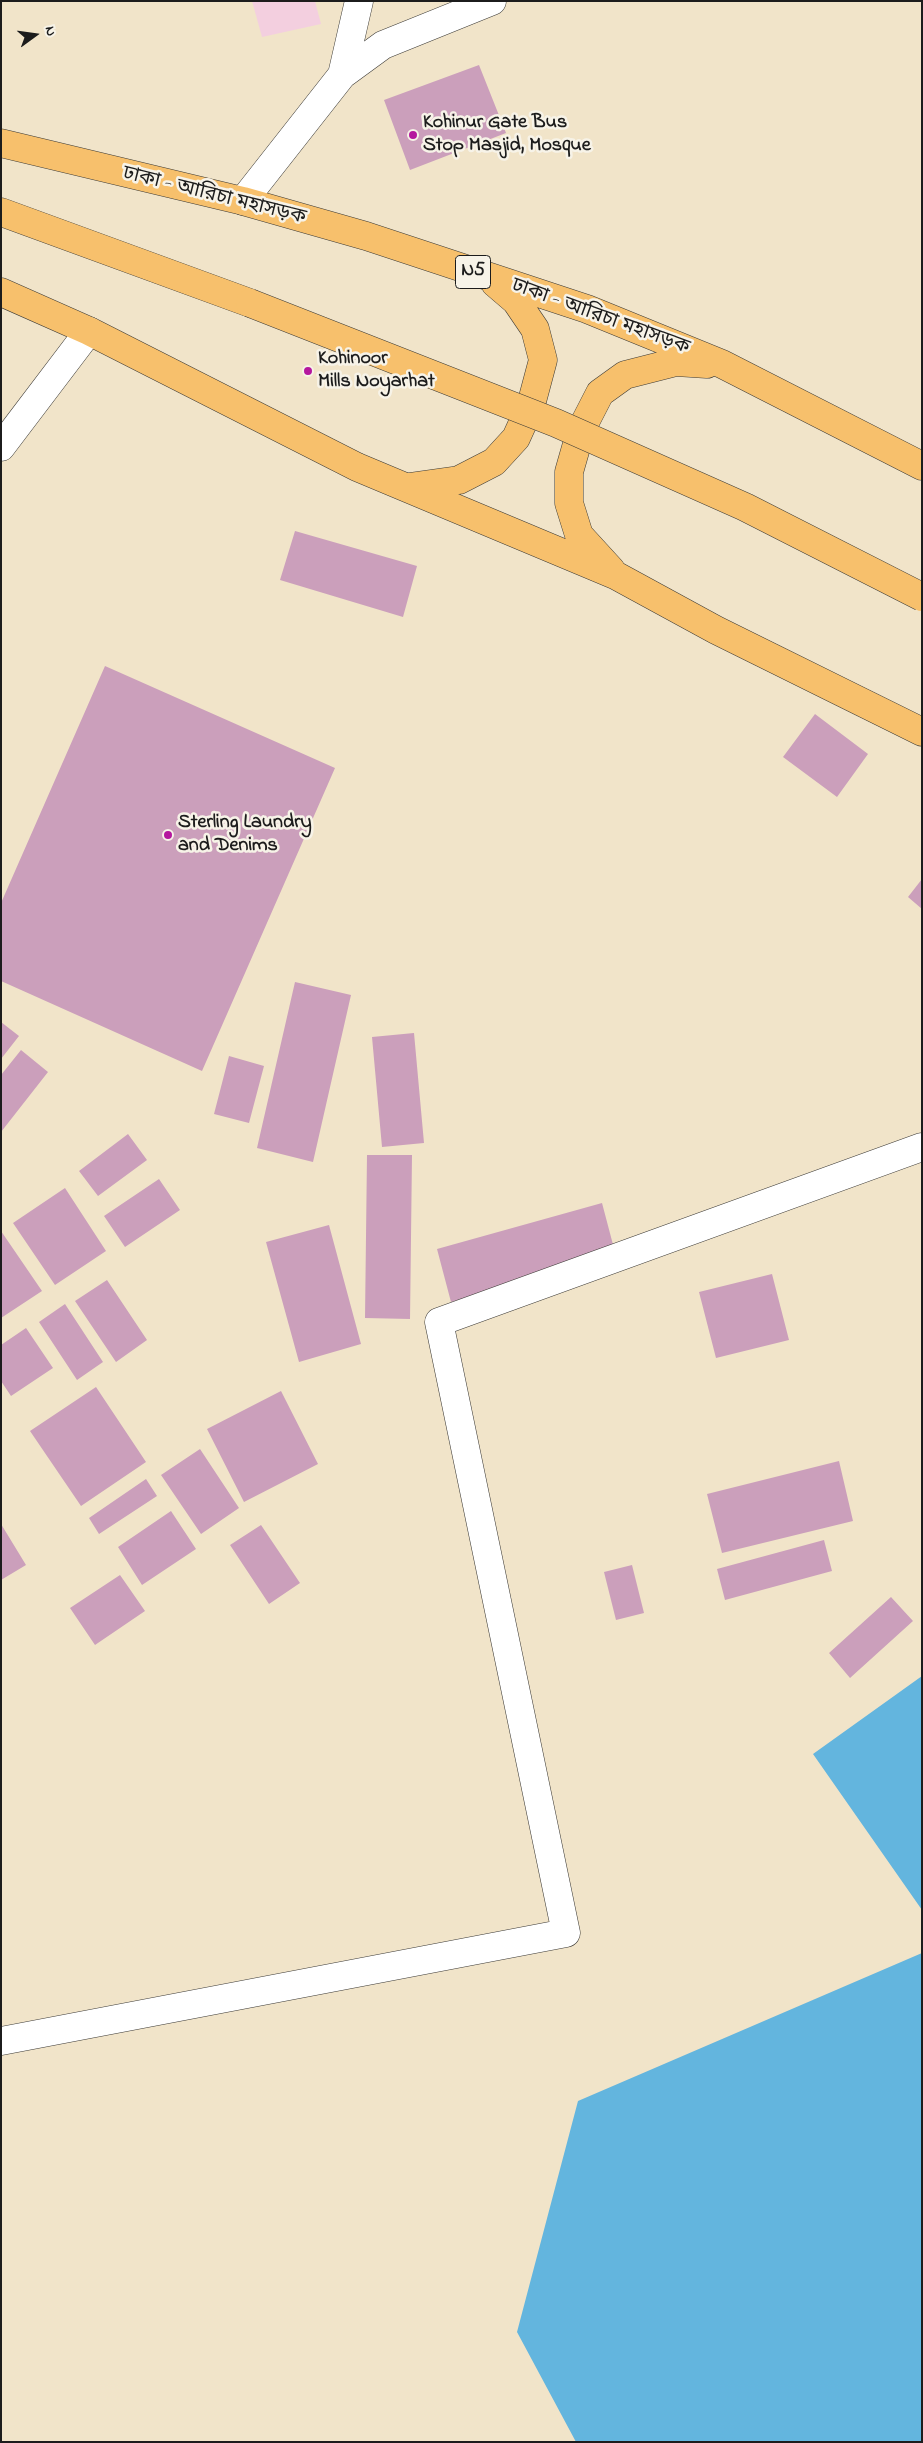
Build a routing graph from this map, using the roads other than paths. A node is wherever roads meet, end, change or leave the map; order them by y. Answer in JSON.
{"nodes":[{"id":1,"x":359,"y":1,"type":"edge"},
{"id":2,"x":492,"y":1,"type":"edge"},
{"id":3,"x":342,"y":75,"type":"junction"},
{"id":4,"x":1,"y":143,"type":"edge"},
{"id":5,"x":243,"y":201,"type":"junction"},
{"id":6,"x":1,"y":212,"type":"edge"},
{"id":7,"x":488,"y":277,"type":"junction"},
{"id":8,"x":1,"y":292,"type":"edge"},
{"id":9,"x":90,"y":331,"type":"junction"},
{"id":10,"x":722,"y":364,"type":"junction"},
{"id":11,"x":1,"y":447,"type":"edge"},
{"id":12,"x":922,"y":466,"type":"edge"},
{"id":13,"x":407,"y":487,"type":"junction"},
{"id":14,"x":615,"y":575,"type":"junction"},
{"id":15,"x":922,"y":597,"type":"edge"},
{"id":16,"x":922,"y":732,"type":"edge"},
{"id":17,"x":922,"y":1147,"type":"edge"},
{"id":18,"x":1,"y":2041,"type":"edge"}],
"edges":[{"from":1,"to":3,"type":"street"},
{"from":2,"to":3,"type":"street"},
{"from":3,"to":5,"type":"street"},
{"from":4,"to":5,"type":"highway","name":"ঢাকা - আরিচা মহাসড়ক","number":"N5"},
{"from":5,"to":7,"type":"highway","name":"ঢাকা - আরিচা মহাসড়ক","number":"N5"},
{"from":6,"to":15,"type":"highway","bridge":true},
{"from":7,"to":10,"type":"highway","name":"ঢাকা - আরিচা মহাসড়ক","number":"N5"},
{"from":7,"to":13,"type":"highway"},
{"from":8,"to":9,"type":"highway"},
{"from":9,"to":11,"type":"street"},
{"from":9,"to":13,"type":"highway"},
{"from":10,"to":12,"type":"highway","name":"ঢাকা - আরিচা মহাসড়ক","number":"N5"},
{"from":10,"to":14,"type":"highway"},
{"from":13,"to":14,"type":"highway"},
{"from":14,"to":16,"type":"highway"},
{"from":17,"to":18,"type":"street"}]}
